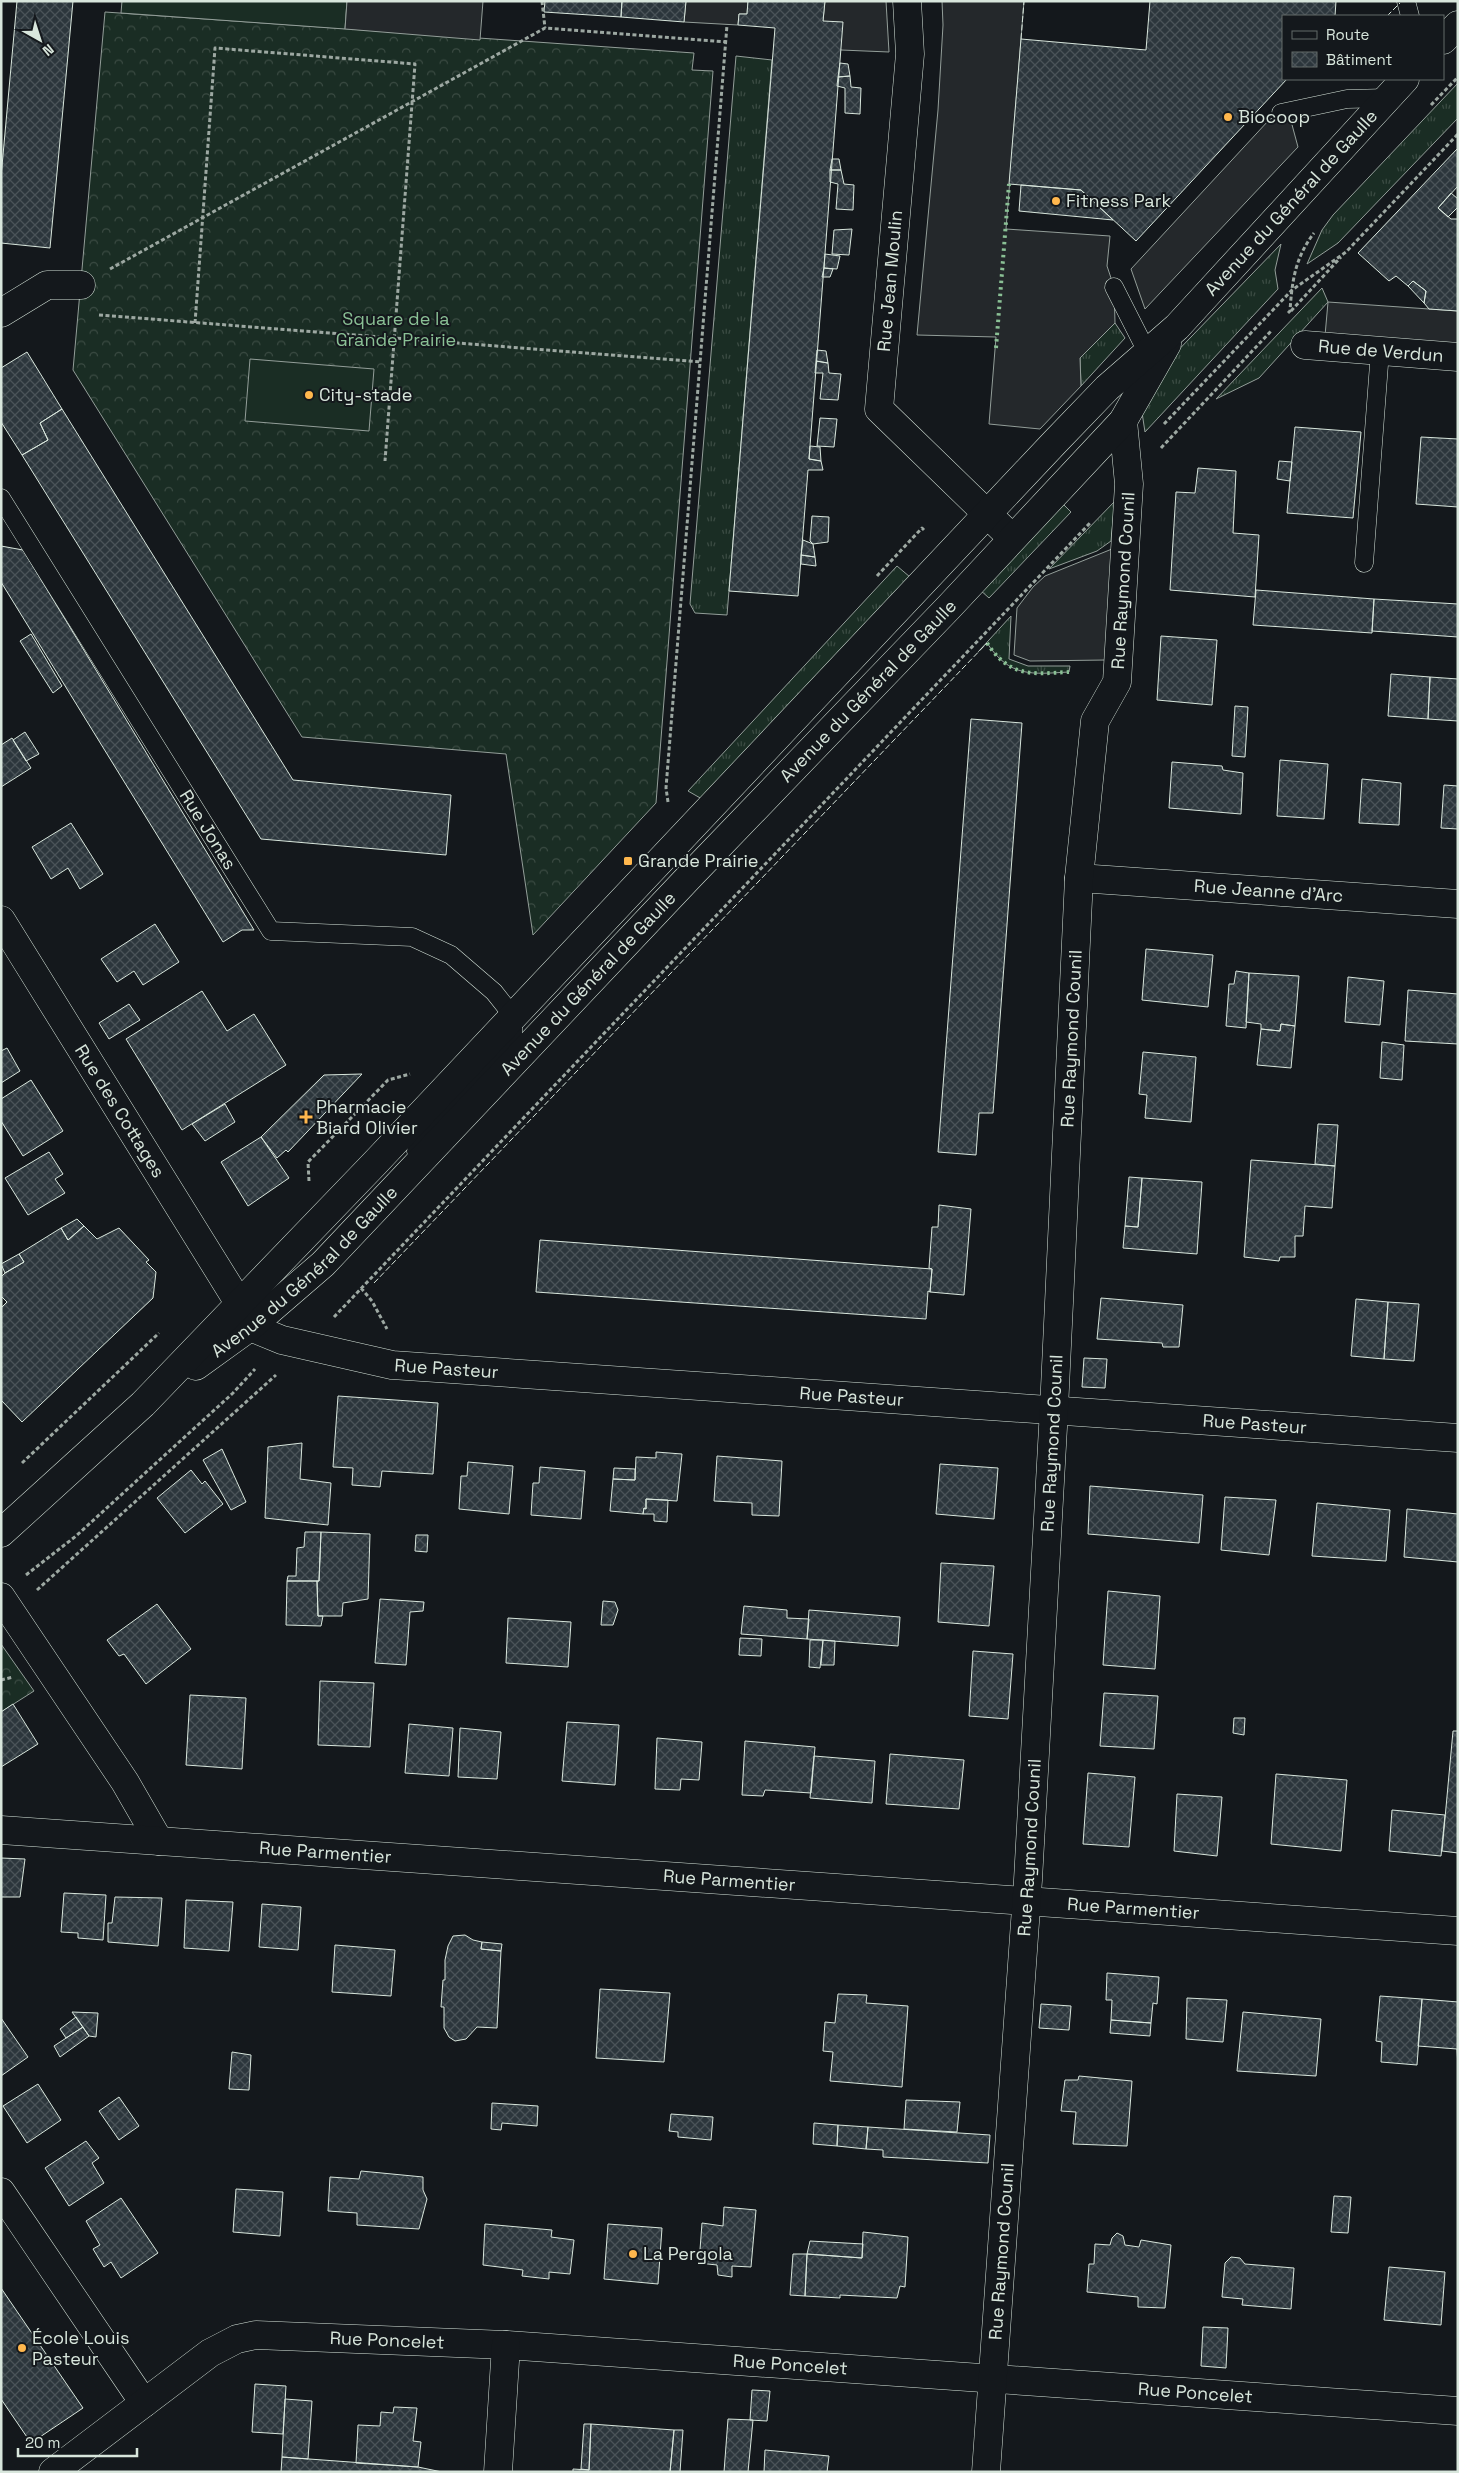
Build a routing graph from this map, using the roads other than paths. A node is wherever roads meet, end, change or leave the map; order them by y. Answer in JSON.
{"nodes":[{"id":1,"x":907,"y":1,"type":"edge"},
{"id":2,"x":1406,"y":1,"type":"edge"},
{"id":3,"x":1410,"y":15,"type":"edge"},
{"id":4,"x":1458,"y":25,"type":"edge"},
{"id":5,"x":1444,"y":39,"type":"edge"},
{"id":6,"x":1405,"y":80,"type":"edge"},
{"id":7,"x":1387,"y":98,"type":"junction"},
{"id":8,"x":1282,"y":113,"type":"dead end"},
{"id":9,"x":81,"y":285,"type":"road end"},
{"id":10,"x":1114,"y":287,"type":"dead end"},
{"id":11,"x":1,"y":313,"type":"edge"},
{"id":12,"x":1177,"y":327,"type":"junction"},
{"id":13,"x":1305,"y":345,"type":"dead end"},
{"id":14,"x":1380,"y":351,"type":"junction"},
{"id":15,"x":1147,"y":352,"type":"junction"},
{"id":16,"x":1458,"y":357,"type":"edge"},
{"id":17,"x":1123,"y":421,"type":"junction"},
{"id":18,"x":1,"y":498,"type":"edge"},
{"id":19,"x":987,"y":514,"type":"junction"},
{"id":20,"x":1012,"y":538,"type":"junction"},
{"id":21,"x":1364,"y":563,"type":"dead end"},
{"id":22,"x":1079,"y":878,"type":"junction"},
{"id":23,"x":1458,"y":904,"type":"edge"},
{"id":24,"x":1,"y":920,"type":"edge"},
{"id":25,"x":513,"y":1016,"type":"junction"},
{"id":26,"x":366,"y":1220,"type":"junction"},
{"id":27,"x":239,"y":1303,"type":"junction"},
{"id":28,"x":250,"y":1327,"type":"junction"},
{"id":29,"x":142,"y":1404,"type":"junction"},
{"id":30,"x":1054,"y":1409,"type":"junction"},
{"id":31,"x":1458,"y":1438,"type":"edge"},
{"id":32,"x":1,"y":1533,"type":"edge"},
{"id":33,"x":1,"y":1597,"type":"edge"},
{"id":34,"x":1,"y":1830,"type":"edge"},
{"id":35,"x":158,"y":1841,"type":"junction"},
{"id":36,"x":1027,"y":1900,"type":"junction"},
{"id":37,"x":1458,"y":1931,"type":"edge"},
{"id":38,"x":1,"y":2192,"type":"edge"},
{"id":39,"x":506,"y":2345,"type":"junction"},
{"id":40,"x":993,"y":2378,"type":"junction"},
{"id":41,"x":144,"y":2403,"type":"junction"},
{"id":42,"x":1458,"y":2411,"type":"edge"},
{"id":43,"x":53,"y":2472,"type":"edge"},
{"id":44,"x":498,"y":2472,"type":"edge"},
{"id":45,"x":986,"y":2472,"type":"edge"}],
"edges":[{"from":1,"to":19,"type":"street","name":"Rue Jean Moulin"},
{"from":2,"to":3,"type":"lane"},
{"from":4,"to":5,"type":"street"},
{"from":6,"to":7,"type":"street","name":"Avenue du Général de Gaulle"},
{"from":7,"to":8,"type":"lane"},
{"from":7,"to":12,"type":"street","name":"Avenue du Général de Gaulle"},
{"from":9,"to":11,"type":"street"},
{"from":10,"to":15,"type":"lane"},
{"from":12,"to":15,"type":"street","name":"Avenue du Général de Gaulle"},
{"from":12,"to":17,"type":"street","name":"Avenue du Général de Gaulle"},
{"from":13,"to":14,"type":"street","name":"Rue de Verdun"},
{"from":14,"to":16,"type":"street","name":"Rue de Verdun"},
{"from":14,"to":21,"type":"lane"},
{"from":15,"to":19,"type":"street","name":"Avenue du Général de Gaulle"},
{"from":17,"to":20,"type":"street","name":"Avenue du Général de Gaulle"},
{"from":17,"to":22,"type":"street","name":"Rue Raymond Counil"},
{"from":18,"to":25,"type":"lane","name":"Rue Jonas"},
{"from":19,"to":20,"type":"street"},
{"from":19,"to":25,"type":"street","name":"Avenue du Général de Gaulle"},
{"from":20,"to":26,"type":"street","name":"Avenue du Général de Gaulle"},
{"from":22,"to":23,"type":"street","name":"Rue Jeanne d'Arc"},
{"from":22,"to":30,"type":"street","name":"Rue Raymond Counil"},
{"from":24,"to":27,"type":"street","name":"Rue des Cottages"},
{"from":25,"to":26,"type":"lane"},
{"from":25,"to":27,"type":"street","name":"Avenue du Général de Gaulle"},
{"from":26,"to":28,"type":"street","name":"Avenue du Général de Gaulle"},
{"from":27,"to":29,"type":"street","name":"Avenue du Général de Gaulle"},
{"from":28,"to":29,"type":"street","name":"Avenue du Général de Gaulle"},
{"from":28,"to":30,"type":"street","name":"Rue Pasteur"},
{"from":29,"to":32,"type":"street","name":"Avenue du Général de Gaulle"},
{"from":30,"to":31,"type":"street","name":"Rue Pasteur"},
{"from":30,"to":36,"type":"street","name":"Rue Raymond Counil"},
{"from":33,"to":35,"type":"street"},
{"from":34,"to":35,"type":"street","name":"Rue Parmentier"},
{"from":35,"to":36,"type":"street","name":"Rue Parmentier"},
{"from":36,"to":37,"type":"street","name":"Rue Parmentier"},
{"from":36,"to":40,"type":"street","name":"Rue Raymond Counil"},
{"from":38,"to":41,"type":"street"},
{"from":39,"to":40,"type":"street","name":"Rue Poncelet"},
{"from":39,"to":41,"type":"street","name":"Rue Poncelet"},
{"from":39,"to":44,"type":"street"},
{"from":40,"to":42,"type":"street","name":"Rue Poncelet"},
{"from":40,"to":45,"type":"street","name":"Rue Raymond Counil"},
{"from":41,"to":43,"type":"street","name":"Rue Poncelet"}]}
